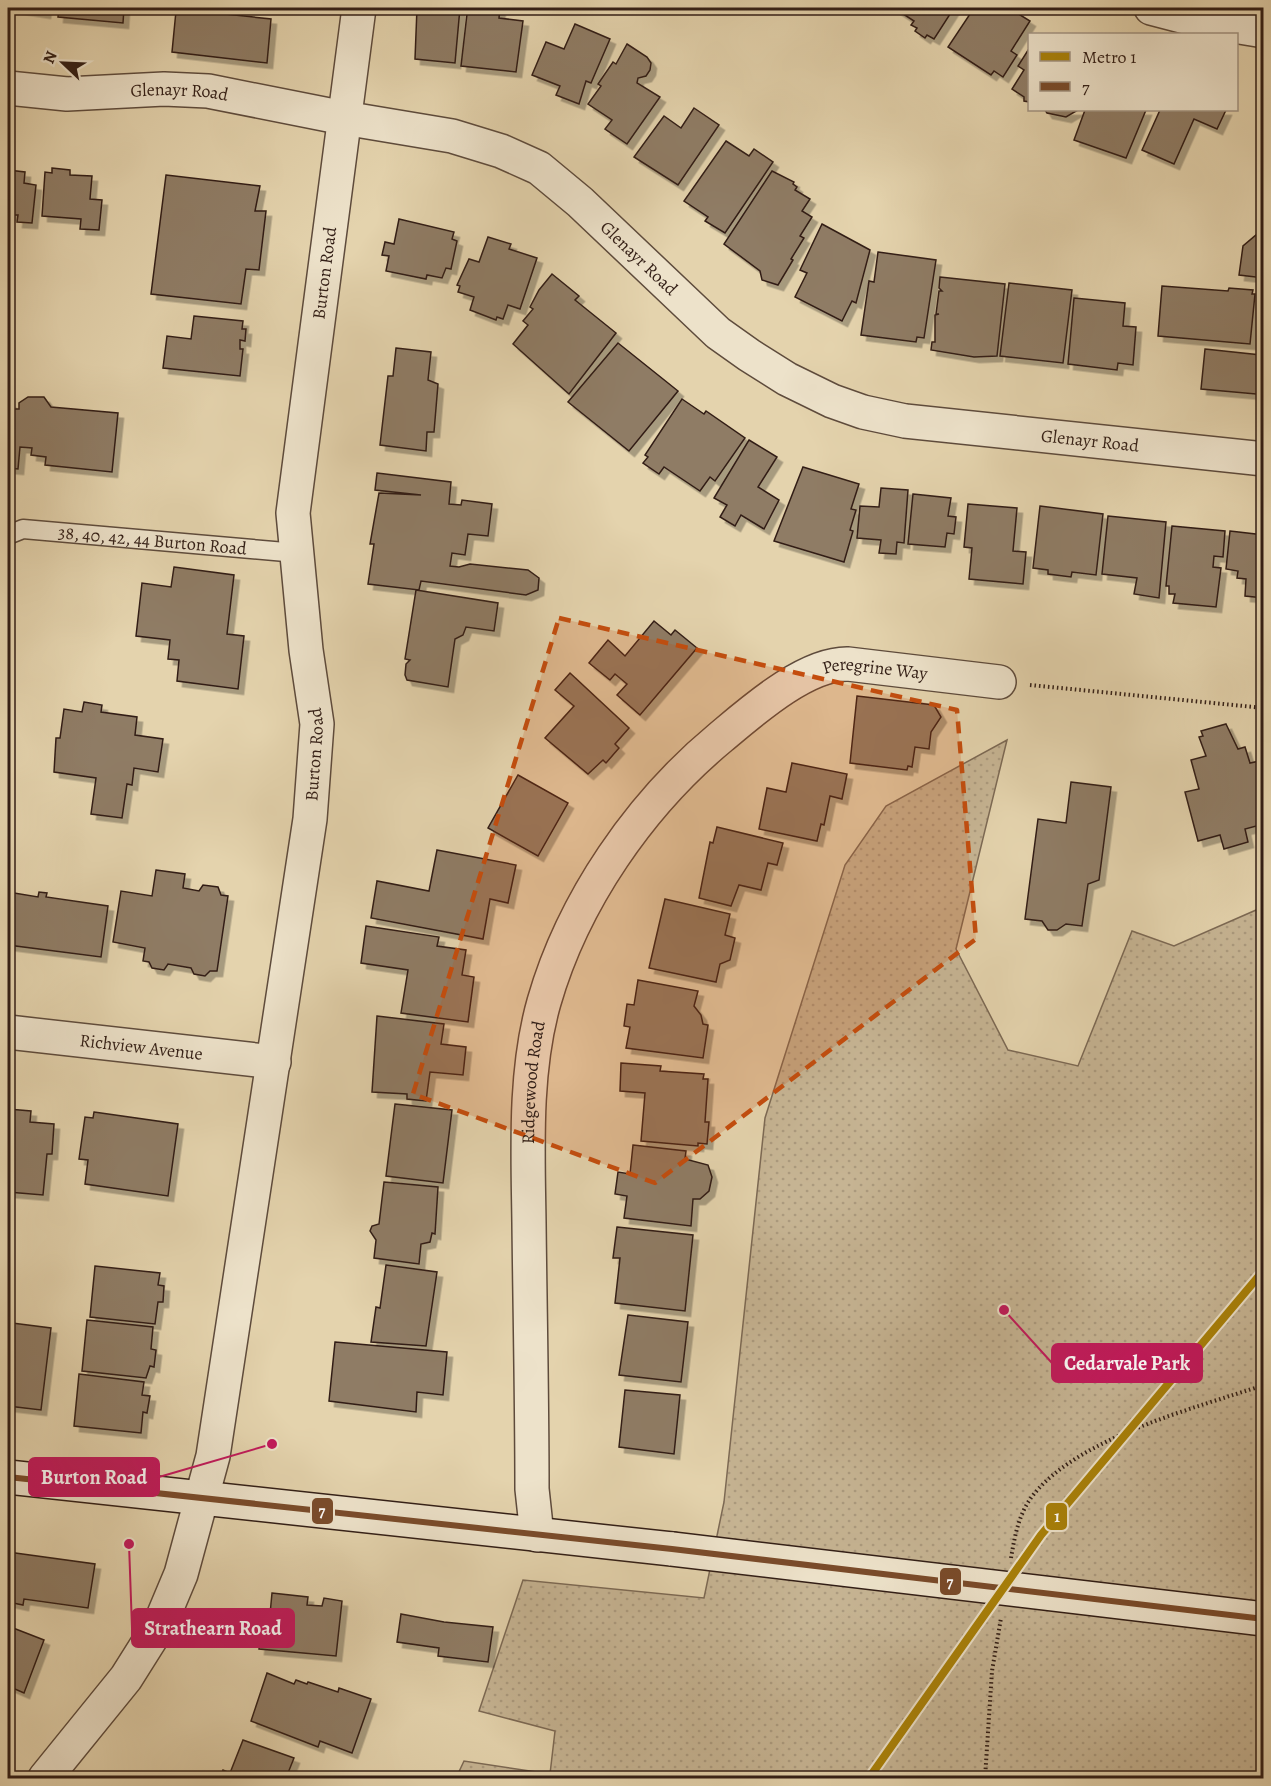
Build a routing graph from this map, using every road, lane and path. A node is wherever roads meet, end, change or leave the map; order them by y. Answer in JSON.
{"nodes":[{"id":1,"x":359,"y":8,"type":"edge"},
{"id":2,"x":1151,"y":8,"type":"edge"},
{"id":3,"x":1263,"y":31,"type":"edge"},
{"id":4,"x":8,"y":88,"type":"edge"},
{"id":5,"x":344,"y":118,"type":"junction"},
{"id":6,"x":1263,"y":459,"type":"edge"},
{"id":7,"x":8,"y":535,"type":"edge"},
{"id":8,"x":297,"y":553,"type":"junction"},
{"id":9,"x":999,"y":682,"type":"joint"},
{"id":10,"x":759,"y":706,"type":"joint"},
{"id":11,"x":1263,"y":708,"type":"edge"},
{"id":12,"x":8,"y":1032,"type":"edge"},
{"id":13,"x":274,"y":1062,"type":"junction"},
{"id":14,"x":1263,"y":1385,"type":"edge"},
{"id":15,"x":8,"y":1477,"type":"edge"},
{"id":16,"x":200,"y":1498,"type":"junction"},
{"id":17,"x":537,"y":1535,"type":"junction"},
{"id":18,"x":1011,"y":1560,"type":"dead end"},
{"id":19,"x":1001,"y":1615,"type":"dead end"},
{"id":20,"x":1263,"y":1619,"type":"edge"},
{"id":21,"x":45,"y":1779,"type":"edge"},
{"id":22,"x":985,"y":1779,"type":"edge"}],
"edges":[{"from":1,"to":5,"type":"street","name":"Burton Road"},
{"from":2,"to":3,"type":"street"},
{"from":4,"to":5,"type":"street","name":"Glenayr Road"},
{"from":5,"to":6,"type":"street","name":"Glenayr Road"},
{"from":5,"to":8,"type":"street","name":"Burton Road"},
{"from":7,"to":8,"type":"lane","name":"38, 40, 42, 44 Burton Road"},
{"from":8,"to":13,"type":"street","name":"Burton Road"},
{"from":9,"to":10,"type":"street","name":"Peregrine Way"},
{"from":9,"to":11,"type":"path"},
{"from":10,"to":17,"type":"street","name":"Ridgewood Road"},
{"from":12,"to":13,"type":"street","name":"Richview Avenue"},
{"from":13,"to":16,"type":"street","name":"Burton Road"},
{"from":14,"to":18,"type":"path"},
{"from":15,"to":16,"type":"street"},
{"from":16,"to":17,"type":"street"},
{"from":16,"to":21,"type":"street","name":"Burton Road"},
{"from":17,"to":20,"type":"street","bridge":true},
{"from":19,"to":22,"type":"path"}]}
